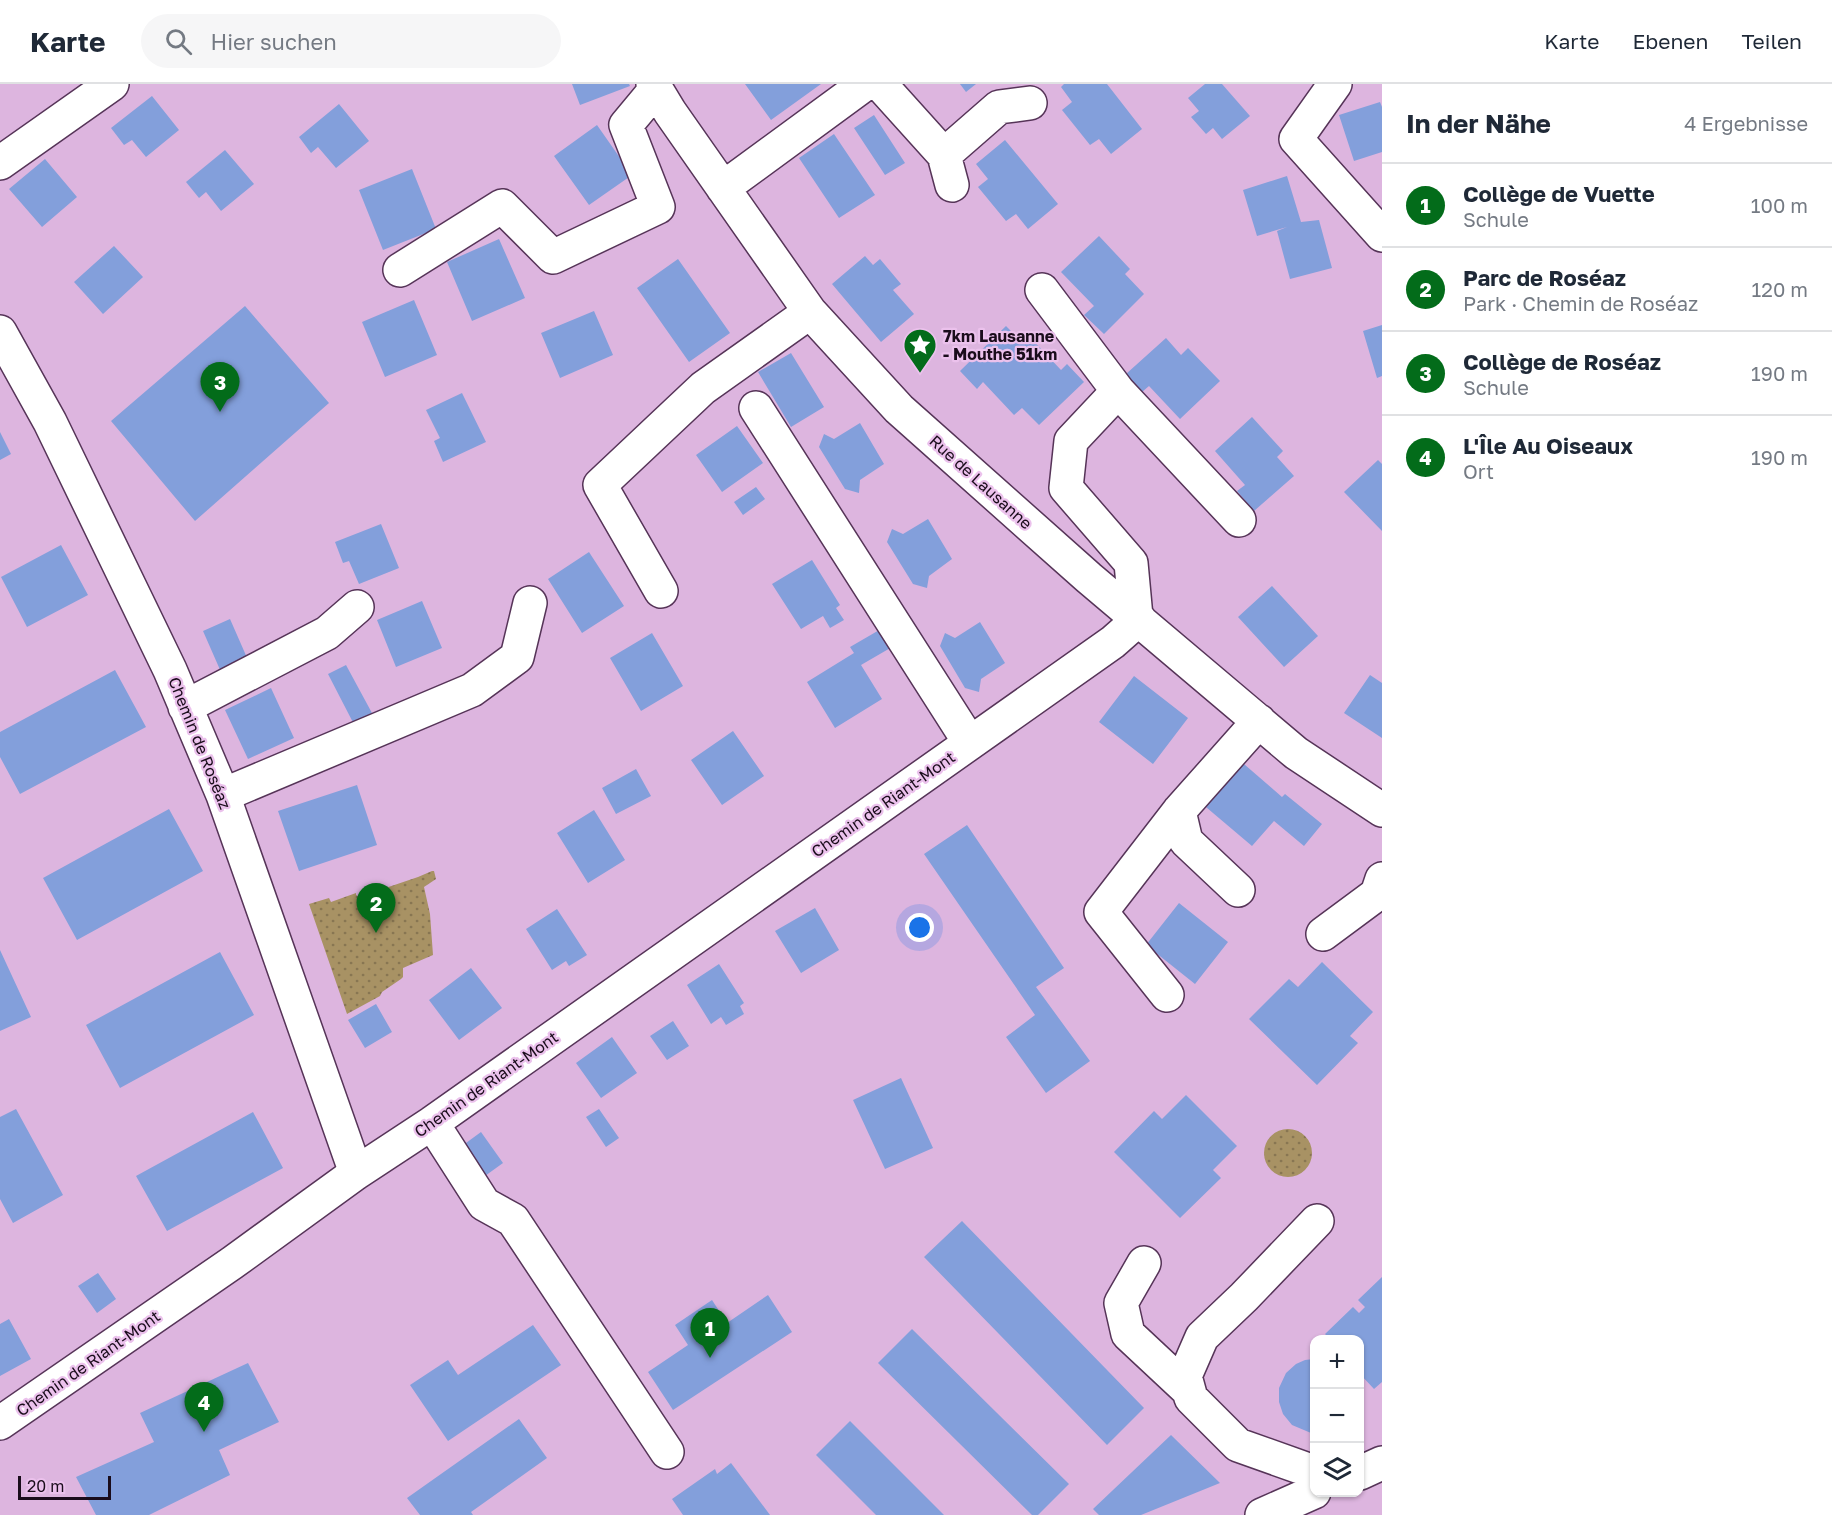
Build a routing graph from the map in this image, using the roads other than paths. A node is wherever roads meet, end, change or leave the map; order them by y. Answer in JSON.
{"nodes":[{"id":1,"x":112,"y":84,"type":"edge"},
{"id":2,"x":865,"y":84,"type":"edge"},
{"id":3,"x":880,"y":84,"type":"edge"},
{"id":4,"x":1335,"y":84,"type":"edge"},
{"id":5,"x":654,"y":86,"type":"edge"},
{"id":6,"x":1030,"y":103,"type":"dead end"},
{"id":7,"x":0,"y":163,"type":"edge"},
{"id":8,"x":723,"y":188,"type":"junction"},
{"id":9,"x":1382,"y":235,"type":"edge"},
{"id":10,"x":400,"y":270,"type":"dead end"},
{"id":11,"x":1042,"y":290,"type":"dead end"},
{"id":12,"x":810,"y":312,"type":"junction"},
{"id":13,"x":0,"y":332,"type":"edge"},
{"id":14,"x":1118,"y":391,"type":"junction"},
{"id":15,"x":756,"y":408,"type":"dead end"},
{"id":16,"x":1239,"y":520,"type":"dead end"},
{"id":17,"x":661,"y":591,"type":"dead end"},
{"id":18,"x":530,"y":603,"type":"dead end"},
{"id":19,"x":357,"y":607,"type":"dead end"},
{"id":20,"x":1138,"y":618,"type":"junction"},
{"id":21,"x":185,"y":707,"type":"junction"},
{"id":22,"x":1259,"y":721,"type":"junction"},
{"id":23,"x":970,"y":743,"type":"junction"},
{"id":24,"x":223,"y":795,"type":"junction"},
{"id":25,"x":1382,"y":810,"type":"edge"},
{"id":26,"x":1179,"y":811,"type":"junction"},
{"id":27,"x":1382,"y":879,"type":"edge"},
{"id":28,"x":1238,"y":890,"type":"dead end"},
{"id":29,"x":1323,"y":934,"type":"dead end"},
{"id":30,"x":1167,"y":995,"type":"dead end"},
{"id":31,"x":432,"y":1123,"type":"junction"},
{"id":32,"x":356,"y":1173,"type":"junction"},
{"id":33,"x":1317,"y":1221,"type":"dead end"},
{"id":34,"x":1144,"y":1263,"type":"dead end"},
{"id":35,"x":1189,"y":1391,"type":"junction"},
{"id":36,"x":0,"y":1424,"type":"edge"},
{"id":37,"x":668,"y":1452,"type":"dead end"},
{"id":38,"x":1382,"y":1463,"type":"edge"},
{"id":39,"x":1310,"y":1471,"type":"edge"},
{"id":40,"x":1364,"y":1471,"type":"edge"},
{"id":41,"x":1310,"y":1494,"type":"edge"},
{"id":42,"x":1262,"y":1515,"type":"edge"}],
"edges":[{"from":1,"to":7,"type":"street"},
{"from":2,"to":8,"type":"street"},
{"from":3,"to":6,"type":"street"},
{"from":4,"to":9,"type":"street"},
{"from":5,"to":8,"type":"street","name":"Rue de Lausanne"},
{"from":5,"to":10,"type":"street"},
{"from":8,"to":12,"type":"street","name":"Rue de Lausanne"},
{"from":11,"to":14,"type":"street"},
{"from":12,"to":17,"type":"street"},
{"from":12,"to":20,"type":"street","name":"Rue de Lausanne"},
{"from":13,"to":21,"type":"street","name":"Chemin de Roséaz"},
{"from":14,"to":16,"type":"street"},
{"from":14,"to":20,"type":"street"},
{"from":15,"to":23,"type":"street","name":"Chemin de Riant-Mont"},
{"from":18,"to":24,"type":"street"},
{"from":19,"to":21,"type":"street"},
{"from":20,"to":22,"type":"street","name":"Rue de Lausanne"},
{"from":20,"to":23,"type":"street","name":"Chemin de Riant-Mont"},
{"from":21,"to":24,"type":"street","name":"Chemin de Roséaz"},
{"from":22,"to":25,"type":"street","name":"Rue de Lausanne"},
{"from":22,"to":26,"type":"street"},
{"from":23,"to":31,"type":"street","name":"Chemin de Riant-Mont"},
{"from":24,"to":32,"type":"street","name":"Chemin de Roséaz"},
{"from":26,"to":28,"type":"street"},
{"from":26,"to":30,"type":"street"},
{"from":27,"to":29,"type":"street"},
{"from":31,"to":32,"type":"street","name":"Chemin de Riant-Mont"},
{"from":31,"to":37,"type":"street"},
{"from":32,"to":36,"type":"street","name":"Chemin de Riant-Mont"},
{"from":33,"to":35,"type":"street"},
{"from":34,"to":35,"type":"street"},
{"from":35,"to":39,"type":"street"},
{"from":38,"to":40,"type":"street"},
{"from":41,"to":42,"type":"street"}]}
